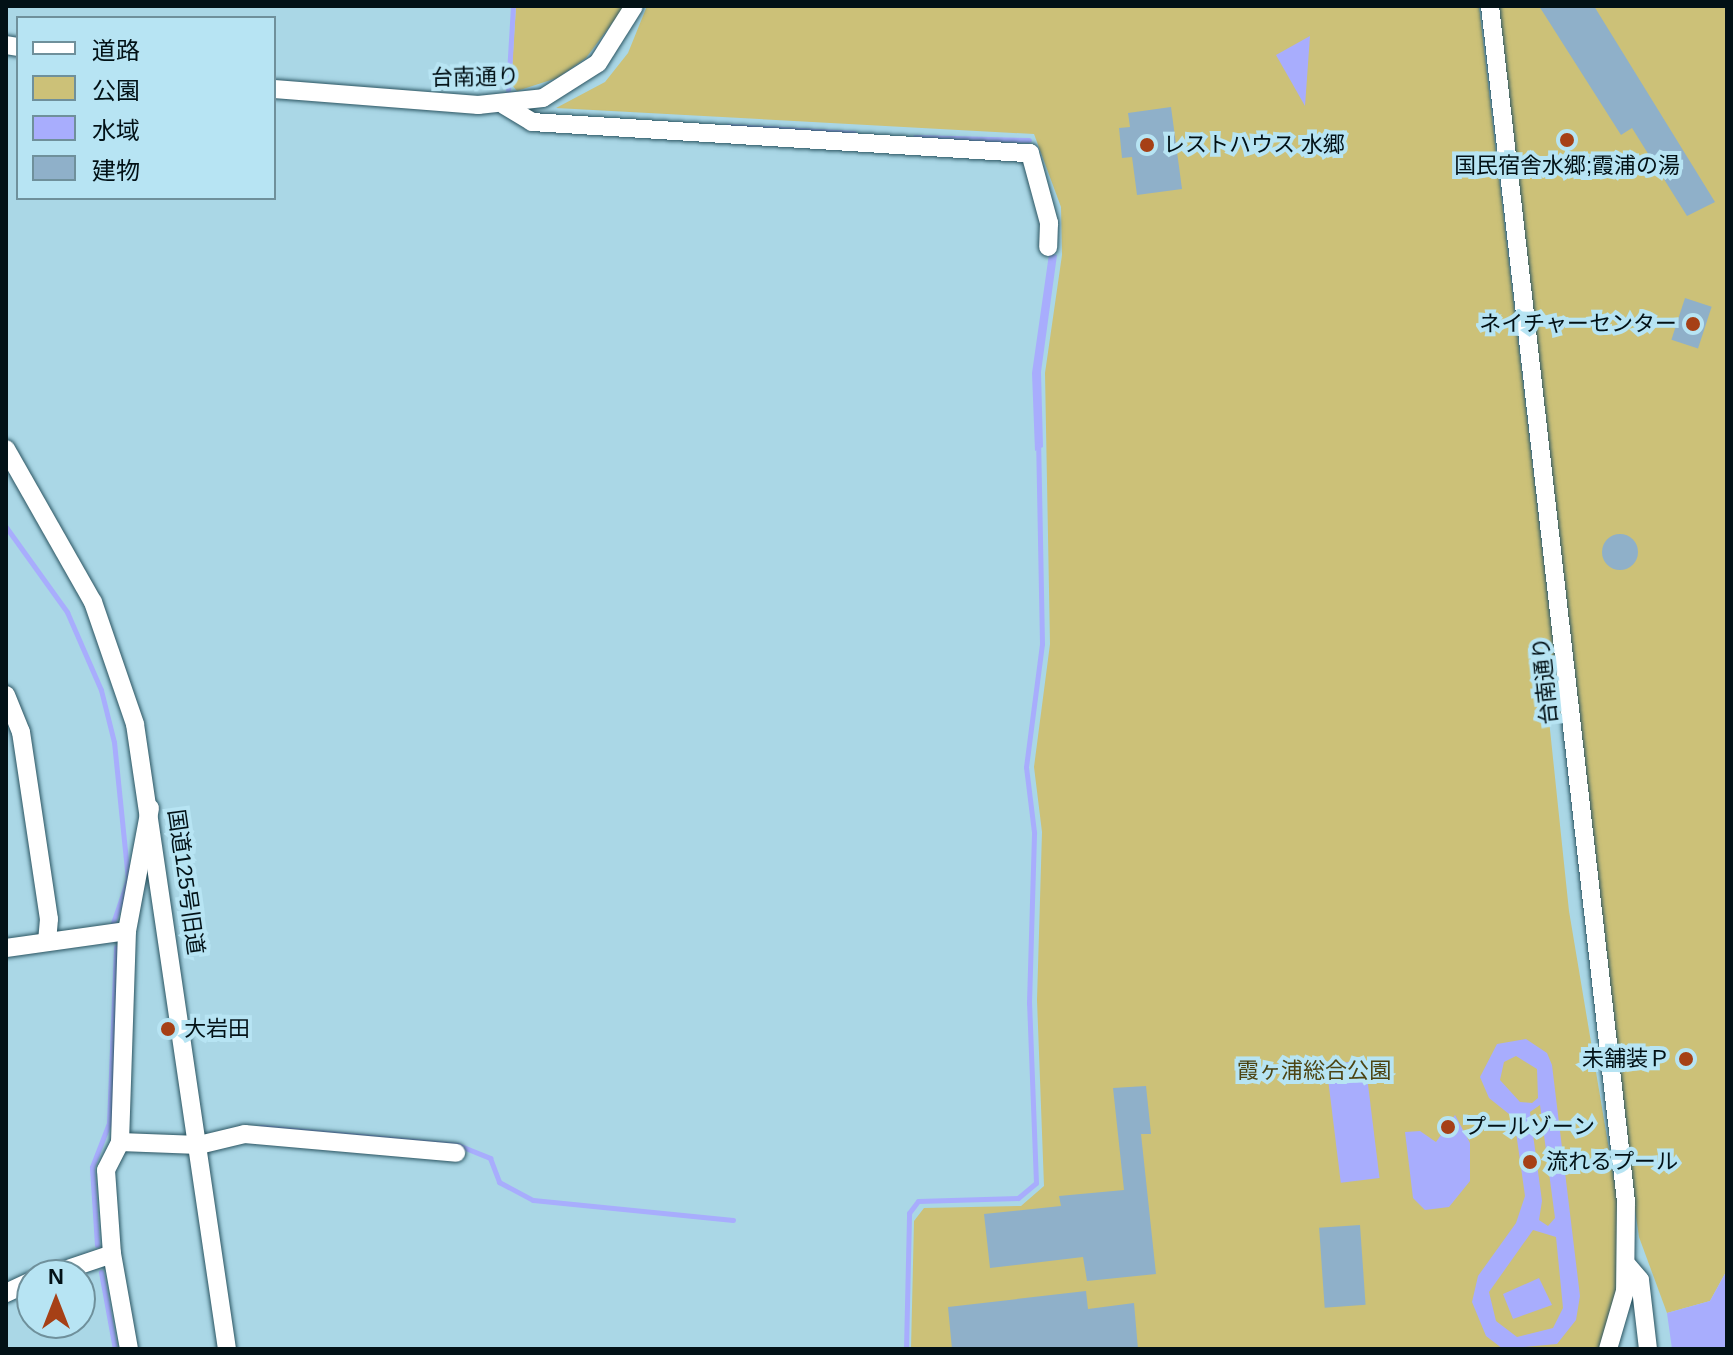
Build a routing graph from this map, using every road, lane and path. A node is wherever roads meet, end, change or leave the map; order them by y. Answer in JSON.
{"nodes":[{"id":1,"x":634,"y":6,"type":"edge"},
{"id":2,"x":1490,"y":6,"type":"edge"},
{"id":3,"x":276,"y":89,"type":"edge"},
{"id":4,"x":504,"y":105,"type":"junction"},
{"id":5,"x":1048,"y":247,"type":"dead end"},
{"id":6,"x":6,"y":449,"type":"edge"},
{"id":7,"x":6,"y":695,"type":"edge"},
{"id":8,"x":151,"y":804,"type":"junction"},
{"id":9,"x":127,"y":931,"type":"junction"},
{"id":10,"x":47,"y":941,"type":"junction"},
{"id":11,"x":6,"y":948,"type":"edge"},
{"id":12,"x":120,"y":1142,"type":"junction"},
{"id":13,"x":199,"y":1145,"type":"junction"},
{"id":14,"x":456,"y":1153,"type":"dead end"},
{"id":15,"x":112,"y":1254,"type":"junction"},
{"id":16,"x":96,"y":1259,"type":"edge"},
{"id":17,"x":1628,"y":1266,"type":"junction"},
{"id":18,"x":1617,"y":1323,"type":"junction"},
{"id":19,"x":1646,"y":1324,"type":"junction"},
{"id":20,"x":129,"y":1349,"type":"edge"},
{"id":21,"x":227,"y":1349,"type":"edge"},
{"id":22,"x":1608,"y":1349,"type":"edge"},
{"id":23,"x":1648,"y":1349,"type":"edge"}],
"edges":[{"from":1,"to":4,"type":"street","name":"台南通り"},
{"from":2,"to":17,"type":"street","name":"台南通り"},
{"from":3,"to":4,"type":"street","name":"台南通り"},
{"from":4,"to":5,"type":"street"},
{"from":6,"to":8,"type":"street","name":"国道125号旧道"},
{"from":7,"to":10,"type":"street"},
{"from":8,"to":9,"type":"street"},
{"from":8,"to":13,"type":"street","name":"国道125号旧道"},
{"from":9,"to":10,"type":"street"},
{"from":9,"to":12,"type":"street"},
{"from":10,"to":11,"type":"street"},
{"from":12,"to":13,"type":"street"},
{"from":12,"to":15,"type":"street"},
{"from":13,"to":14,"type":"street"},
{"from":13,"to":21,"type":"street","name":"国道125号旧道"},
{"from":15,"to":16,"type":"street"},
{"from":15,"to":20,"type":"street"},
{"from":17,"to":18,"type":"street","name":"台南通り"},
{"from":17,"to":19,"type":"street"},
{"from":18,"to":19,"type":"street"},
{"from":18,"to":22,"type":"street","name":"台南通り"},
{"from":19,"to":23,"type":"street"}]}
